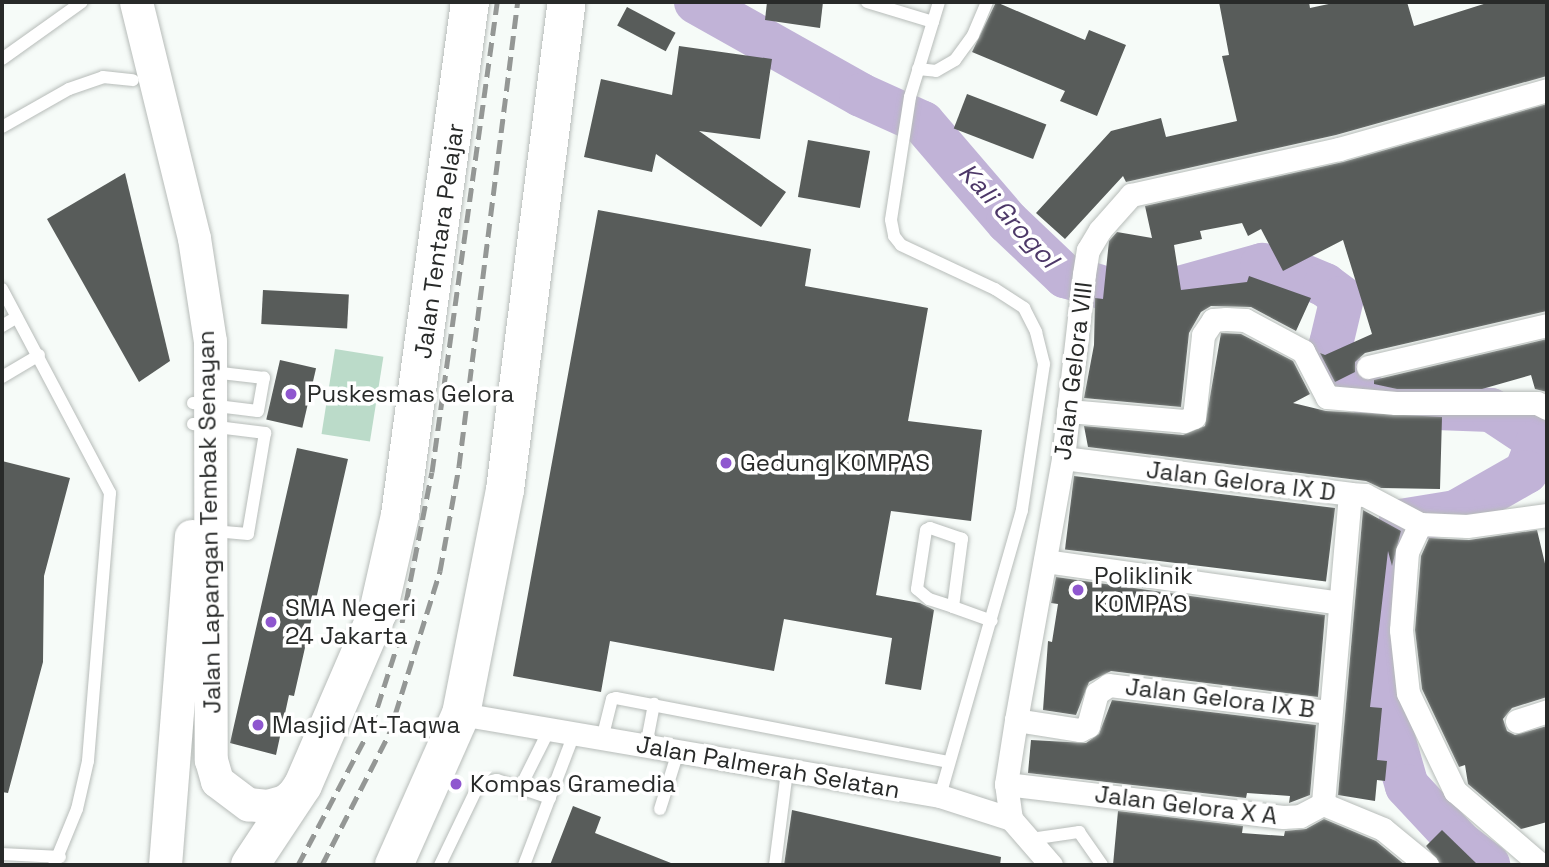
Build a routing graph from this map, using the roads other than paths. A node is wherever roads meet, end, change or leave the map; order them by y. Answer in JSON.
{"nodes":[{"id":1,"x":82,"y":2,"type":"edge"},
{"id":2,"x":113,"y":2,"type":"edge"},
{"id":3,"x":136,"y":2,"type":"edge"},
{"id":4,"x":470,"y":2,"type":"edge"},
{"id":5,"x":567,"y":2,"type":"edge"},
{"id":6,"x":867,"y":2,"type":"edge"},
{"id":7,"x":939,"y":2,"type":"edge"},
{"id":8,"x":987,"y":2,"type":"edge"},
{"id":9,"x":933,"y":22,"type":"junction"},
{"id":10,"x":2,"y":59,"type":"edge"},
{"id":11,"x":918,"y":69,"type":"junction"},
{"id":12,"x":134,"y":80,"type":"junction"},
{"id":13,"x":1547,"y":90,"type":"edge"},
{"id":14,"x":2,"y":127,"type":"edge"},
{"id":15,"x":2,"y":289,"type":"edge"},
{"id":16,"x":18,"y":317,"type":"junction"},
{"id":17,"x":1547,"y":325,"type":"edge"},
{"id":18,"x":2,"y":327,"type":"edge"},
{"id":19,"x":39,"y":355,"type":"junction"},
{"id":20,"x":1368,"y":367,"type":"dead end"},
{"id":21,"x":202,"y":371,"type":"junction"},
{"id":22,"x":3,"y":380,"type":"edge"},
{"id":23,"x":1547,"y":408,"type":"edge"},
{"id":24,"x":1068,"y":411,"type":"junction"},
{"id":25,"x":202,"y":415,"type":"junction"},
{"id":26,"x":1063,"y":458,"type":"junction"},
{"id":27,"x":1350,"y":494,"type":"junction"},
{"id":28,"x":1547,"y":516,"type":"edge"},
{"id":29,"x":1411,"y":520,"type":"junction"},
{"id":30,"x":201,"y":530,"type":"junction"},
{"id":31,"x":1045,"y":561,"type":"junction"},
{"id":32,"x":1339,"y":603,"type":"junction"},
{"id":33,"x":953,"y":607,"type":"junction"},
{"id":34,"x":992,"y":621,"type":"junction"},
{"id":35,"x":654,"y":704,"type":"junction"},
{"id":36,"x":1547,"y":711,"type":"edge"},
{"id":37,"x":1328,"y":712,"type":"junction"},
{"id":38,"x":461,"y":714,"type":"junction"},
{"id":39,"x":1016,"y":720,"type":"junction"},
{"id":40,"x":1517,"y":721,"type":"dead end"},
{"id":41,"x":549,"y":730,"type":"junction"},
{"id":42,"x":574,"y":734,"type":"junction"},
{"id":43,"x":602,"y":739,"type":"junction"},
{"id":44,"x":646,"y":746,"type":"junction"},
{"id":45,"x":678,"y":752,"type":"junction"},
{"id":46,"x":948,"y":762,"type":"junction"},
{"id":47,"x":787,"y":771,"type":"junction"},
{"id":48,"x":1006,"y":783,"type":"junction"},
{"id":49,"x":303,"y":785,"type":"junction"},
{"id":50,"x":521,"y":786,"type":"junction"},
{"id":51,"x":940,"y":796,"type":"junction"},
{"id":52,"x":550,"y":798,"type":"junction"},
{"id":53,"x":1322,"y":804,"type":"junction"},
{"id":54,"x":660,"y":809,"type":"dead end"},
{"id":55,"x":1011,"y":819,"type":"junction"},
{"id":56,"x":1031,"y":839,"type":"junction"},
{"id":57,"x":2,"y":853,"type":"edge"},
{"id":58,"x":57,"y":861,"type":"edge"},
{"id":59,"x":165,"y":865,"type":"edge"},
{"id":60,"x":250,"y":865,"type":"edge"},
{"id":61,"x":394,"y":865,"type":"edge"},
{"id":62,"x":440,"y":865,"type":"edge"},
{"id":63,"x":524,"y":865,"type":"edge"},
{"id":64,"x":775,"y":865,"type":"edge"},
{"id":65,"x":1051,"y":865,"type":"edge"},
{"id":66,"x":1102,"y":865,"type":"edge"},
{"id":67,"x":1427,"y":865,"type":"edge"},
{"id":68,"x":1541,"y":865,"type":"edge"}],
"edges":[{"from":1,"to":10,"type":"lane"},
{"from":2,"to":12,"type":"main road","name":"Jalan Lapangan Tembak Senayan"},
{"from":3,"to":21,"type":"main road","name":"Jalan Lapangan Tembak Senayan"},
{"from":4,"to":49,"type":"highway","name":"Jalan Tentara Pelajar"},
{"from":5,"to":38,"type":"highway"},
{"from":6,"to":9,"type":"lane"},
{"from":7,"to":9,"type":"lane"},
{"from":8,"to":11,"type":"lane"},
{"from":9,"to":11,"type":"lane"},
{"from":11,"to":34,"type":"lane"},
{"from":12,"to":14,"type":"lane"},
{"from":12,"to":21,"type":"main road","name":"Jalan Lapangan Tembak Senayan"},
{"from":13,"to":24,"type":"street","name":"Jalan Gelora VIII"},
{"from":15,"to":16,"type":"lane"},
{"from":16,"to":18,"type":"lane"},
{"from":16,"to":19,"type":"lane"},
{"from":17,"to":20,"type":"street"},
{"from":19,"to":22,"type":"lane"},
{"from":19,"to":58,"type":"lane"},
{"from":21,"to":25,"type":"main road","name":"Jalan Lapangan Tembak Senayan"},
{"from":21,"to":25,"type":"lane"},
{"from":23,"to":24,"type":"street"},
{"from":24,"to":26,"type":"street","name":"Jalan Gelora VIII"},
{"from":25,"to":30,"type":"main road","name":"Jalan Lapangan Tembak Senayan"},
{"from":25,"to":30,"type":"lane"},
{"from":26,"to":27,"type":"street","name":"Jalan Gelora IX D"},
{"from":26,"to":31,"type":"street","name":"Jalan Gelora VIII"},
{"from":27,"to":29,"type":"street"},
{"from":27,"to":32,"type":"street","name":"Jalan Gelora IX D"},
{"from":28,"to":29,"type":"street"},
{"from":29,"to":68,"type":"street"},
{"from":30,"to":49,"type":"main road","name":"Jalan Lapangan Tembak Senayan"},
{"from":30,"to":59,"type":"main road","name":"Jalan Lapangan Tembak Senayan"},
{"from":31,"to":32,"type":"street"},
{"from":31,"to":39,"type":"street","name":"Jalan Gelora VIII"},
{"from":32,"to":37,"type":"street","name":"Jalan Gelora IX D"},
{"from":33,"to":33,"type":"lane"},
{"from":33,"to":34,"type":"lane"},
{"from":34,"to":46,"type":"lane"},
{"from":35,"to":43,"type":"lane"},
{"from":35,"to":44,"type":"lane"},
{"from":35,"to":46,"type":"lane"},
{"from":36,"to":40,"type":"street"},
{"from":37,"to":39,"type":"street","name":"Jalan Gelora IX B"},
{"from":37,"to":53,"type":"street","name":"Jalan Gelora IX D"},
{"from":38,"to":41,"type":"street","name":"Jalan Palmerah Selatan"},
{"from":38,"to":61,"type":"highway"},
{"from":39,"to":48,"type":"street","name":"Jalan Gelora VIII"},
{"from":41,"to":42,"type":"street","name":"Jalan Palmerah Selatan"},
{"from":41,"to":50,"type":"lane"},
{"from":42,"to":43,"type":"street","name":"Jalan Palmerah Selatan"},
{"from":42,"to":52,"type":"lane"},
{"from":43,"to":44,"type":"street","name":"Jalan Palmerah Selatan"},
{"from":44,"to":45,"type":"street","name":"Jalan Palmerah Selatan"},
{"from":45,"to":47,"type":"street","name":"Jalan Palmerah Selatan"},
{"from":45,"to":54,"type":"lane"},
{"from":46,"to":51,"type":"lane"},
{"from":47,"to":51,"type":"street","name":"Jalan Palmerah Selatan"},
{"from":47,"to":64,"type":"lane"},
{"from":48,"to":53,"type":"street","name":"Jalan Gelora X A"},
{"from":48,"to":55,"type":"street","name":"Jalan Gelora VIII"},
{"from":49,"to":60,"type":"highway","name":"Jalan Tentara Pelajar"},
{"from":50,"to":52,"type":"lane"},
{"from":50,"to":62,"type":"lane"},
{"from":51,"to":55,"type":"street","name":"Jalan Palmerah Selatan"},
{"from":52,"to":63,"type":"lane"},
{"from":53,"to":67,"type":"street"},
{"from":55,"to":56,"type":"street","name":"Jalan Palmerah Selatan"},
{"from":56,"to":65,"type":"street","name":"Jalan Palmerah Selatan"},
{"from":56,"to":66,"type":"lane"},
{"from":57,"to":58,"type":"lane"}]}
